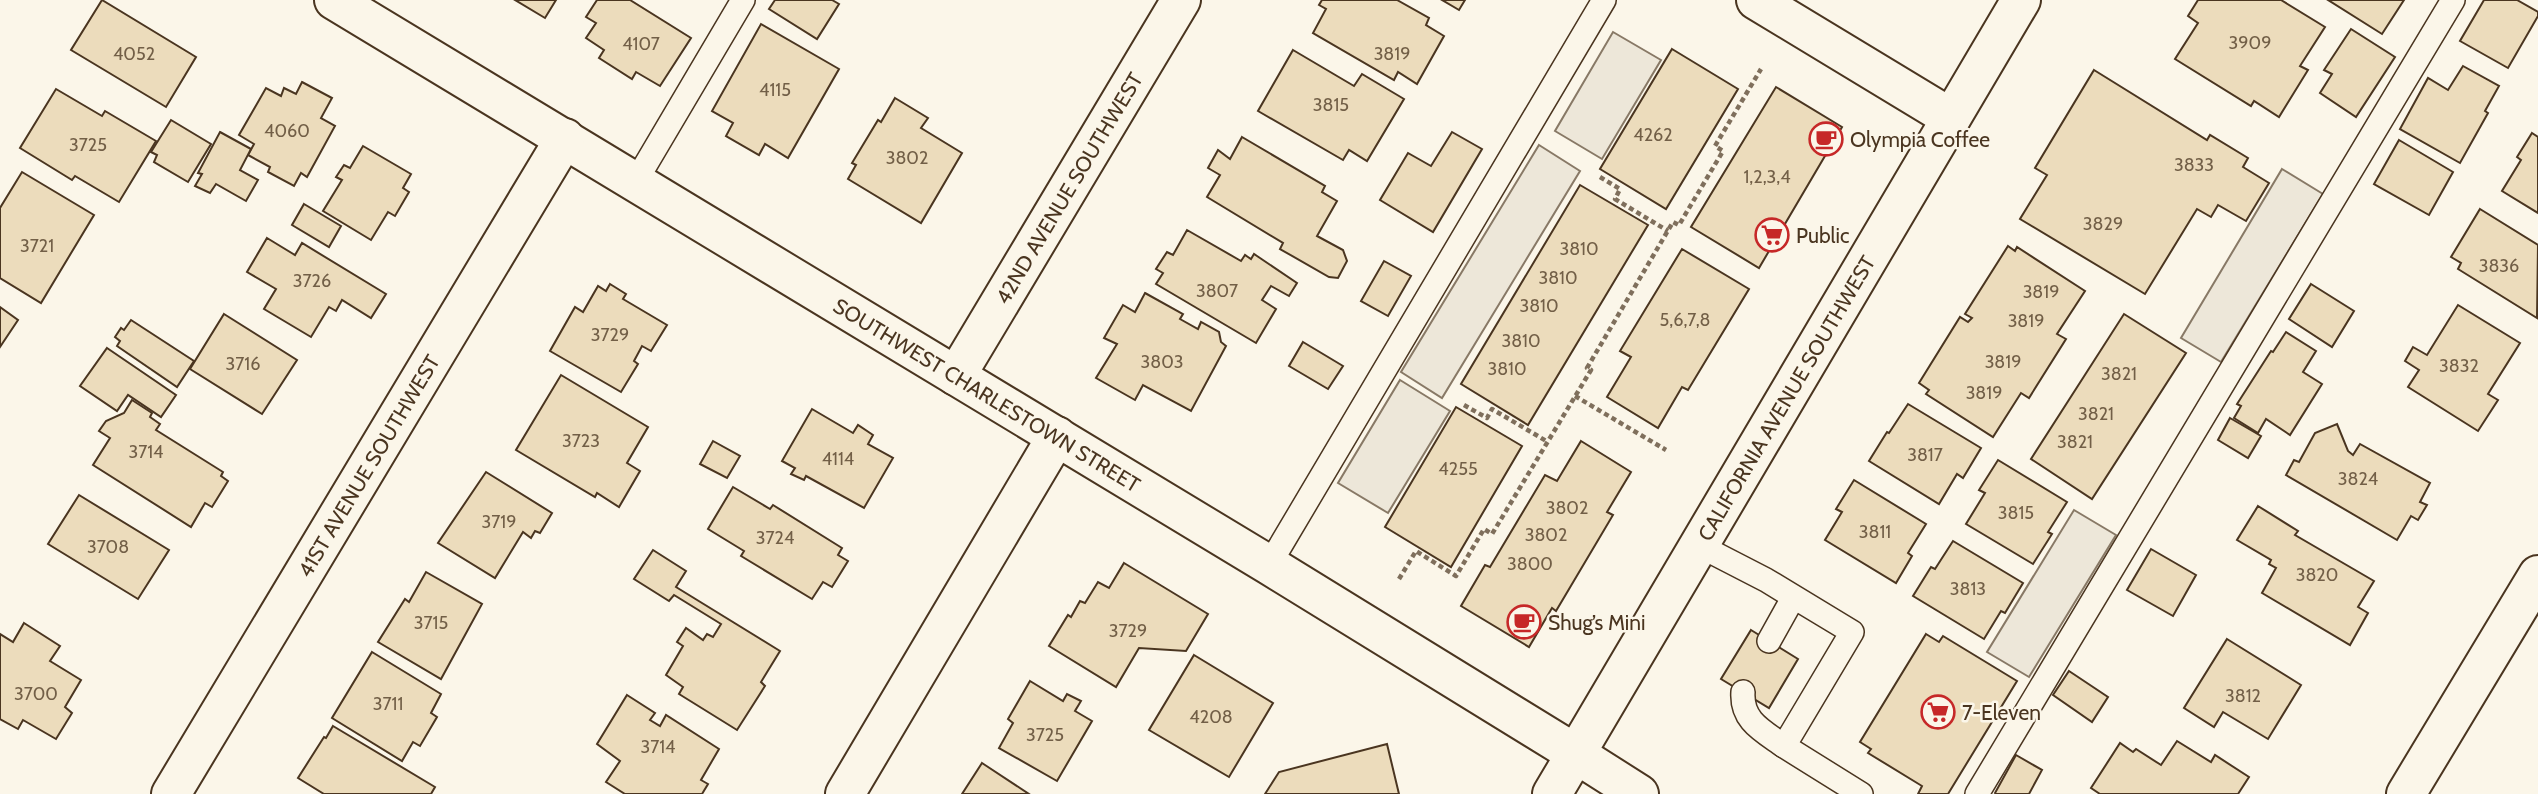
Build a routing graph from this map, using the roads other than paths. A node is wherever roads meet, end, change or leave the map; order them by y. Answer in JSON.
{"nodes":[{"id":1,"x":334,"y":0,"type":"edge"},
{"id":2,"x":743,"y":0,"type":"edge"},
{"id":3,"x":1181,"y":0,"type":"edge"},
{"id":4,"x":1604,"y":0,"type":"edge"},
{"id":5,"x":1756,"y":0,"type":"edge"},
{"id":6,"x":2021,"y":0,"type":"edge"},
{"id":7,"x":2453,"y":0,"type":"edge"},
{"id":8,"x":1951,"y":118,"type":"junction"},
{"id":9,"x":565,"y":138,"type":"junction"},
{"id":10,"x":636,"y":181,"type":"junction"},
{"id":11,"x":956,"y":376,"type":"junction"},
{"id":12,"x":1057,"y":436,"type":"junction"},
{"id":13,"x":1700,"y":546,"type":"junction"},
{"id":14,"x":1269,"y":565,"type":"junction"},
{"id":15,"x":2538,"y":575,"type":"edge"},
{"id":16,"x":1793,"y":598,"type":"junction"},
{"id":17,"x":1769,"y":641,"type":"dead end"},
{"id":18,"x":1743,"y":692,"type":"dead end"},
{"id":19,"x":1784,"y":746,"type":"junction"},
{"id":20,"x":1576,"y":754,"type":"junction"},
{"id":21,"x":171,"y":794,"type":"edge"},
{"id":22,"x":845,"y":794,"type":"edge"},
{"id":23,"x":1552,"y":794,"type":"edge"},
{"id":24,"x":1639,"y":794,"type":"edge"},
{"id":25,"x":1861,"y":794,"type":"edge"},
{"id":26,"x":1977,"y":794,"type":"edge"},
{"id":27,"x":2406,"y":794,"type":"edge"}],
"edges":[{"from":1,"to":9,"type":"street","name":"SOUTHWEST CHARLESTOWN STREET"},
{"from":2,"to":10,"type":"lane"},
{"from":3,"to":11,"type":"street","name":"42ND AVENUE SOUTHWEST"},
{"from":4,"to":14,"type":"lane"},
{"from":5,"to":8,"type":"street"},
{"from":6,"to":8,"type":"street","name":"CALIFORNIA AVENUE SOUTHWEST"},
{"from":7,"to":26,"type":"lane"},
{"from":8,"to":13,"type":"street","name":"CALIFORNIA AVENUE SOUTHWEST"},
{"from":9,"to":10,"type":"street","name":"SOUTHWEST CHARLESTOWN STREET"},
{"from":9,"to":21,"type":"street","name":"41ST AVENUE SOUTHWEST"},
{"from":10,"to":11,"type":"street","name":"SOUTHWEST CHARLESTOWN STREET"},
{"from":11,"to":12,"type":"street","name":"SOUTHWEST CHARLESTOWN STREET"},
{"from":12,"to":14,"type":"street","name":"SOUTHWEST CHARLESTOWN STREET"},
{"from":12,"to":22,"type":"street"},
{"from":13,"to":16,"type":"lane"},
{"from":13,"to":20,"type":"street","name":"CALIFORNIA AVENUE SOUTHWEST"},
{"from":14,"to":20,"type":"street","name":"SOUTHWEST CHARLESTOWN STREET"},
{"from":15,"to":27,"type":"street"},
{"from":16,"to":17,"type":"lane"},
{"from":16,"to":19,"type":"lane"},
{"from":18,"to":19,"type":"lane"},
{"from":19,"to":25,"type":"lane"},
{"from":20,"to":23,"type":"street","name":"CALIFORNIA AVENUE SOUTHWEST"},
{"from":20,"to":24,"type":"street","name":"SOUTHWEST CHARLESTOWN STREET"}]}
